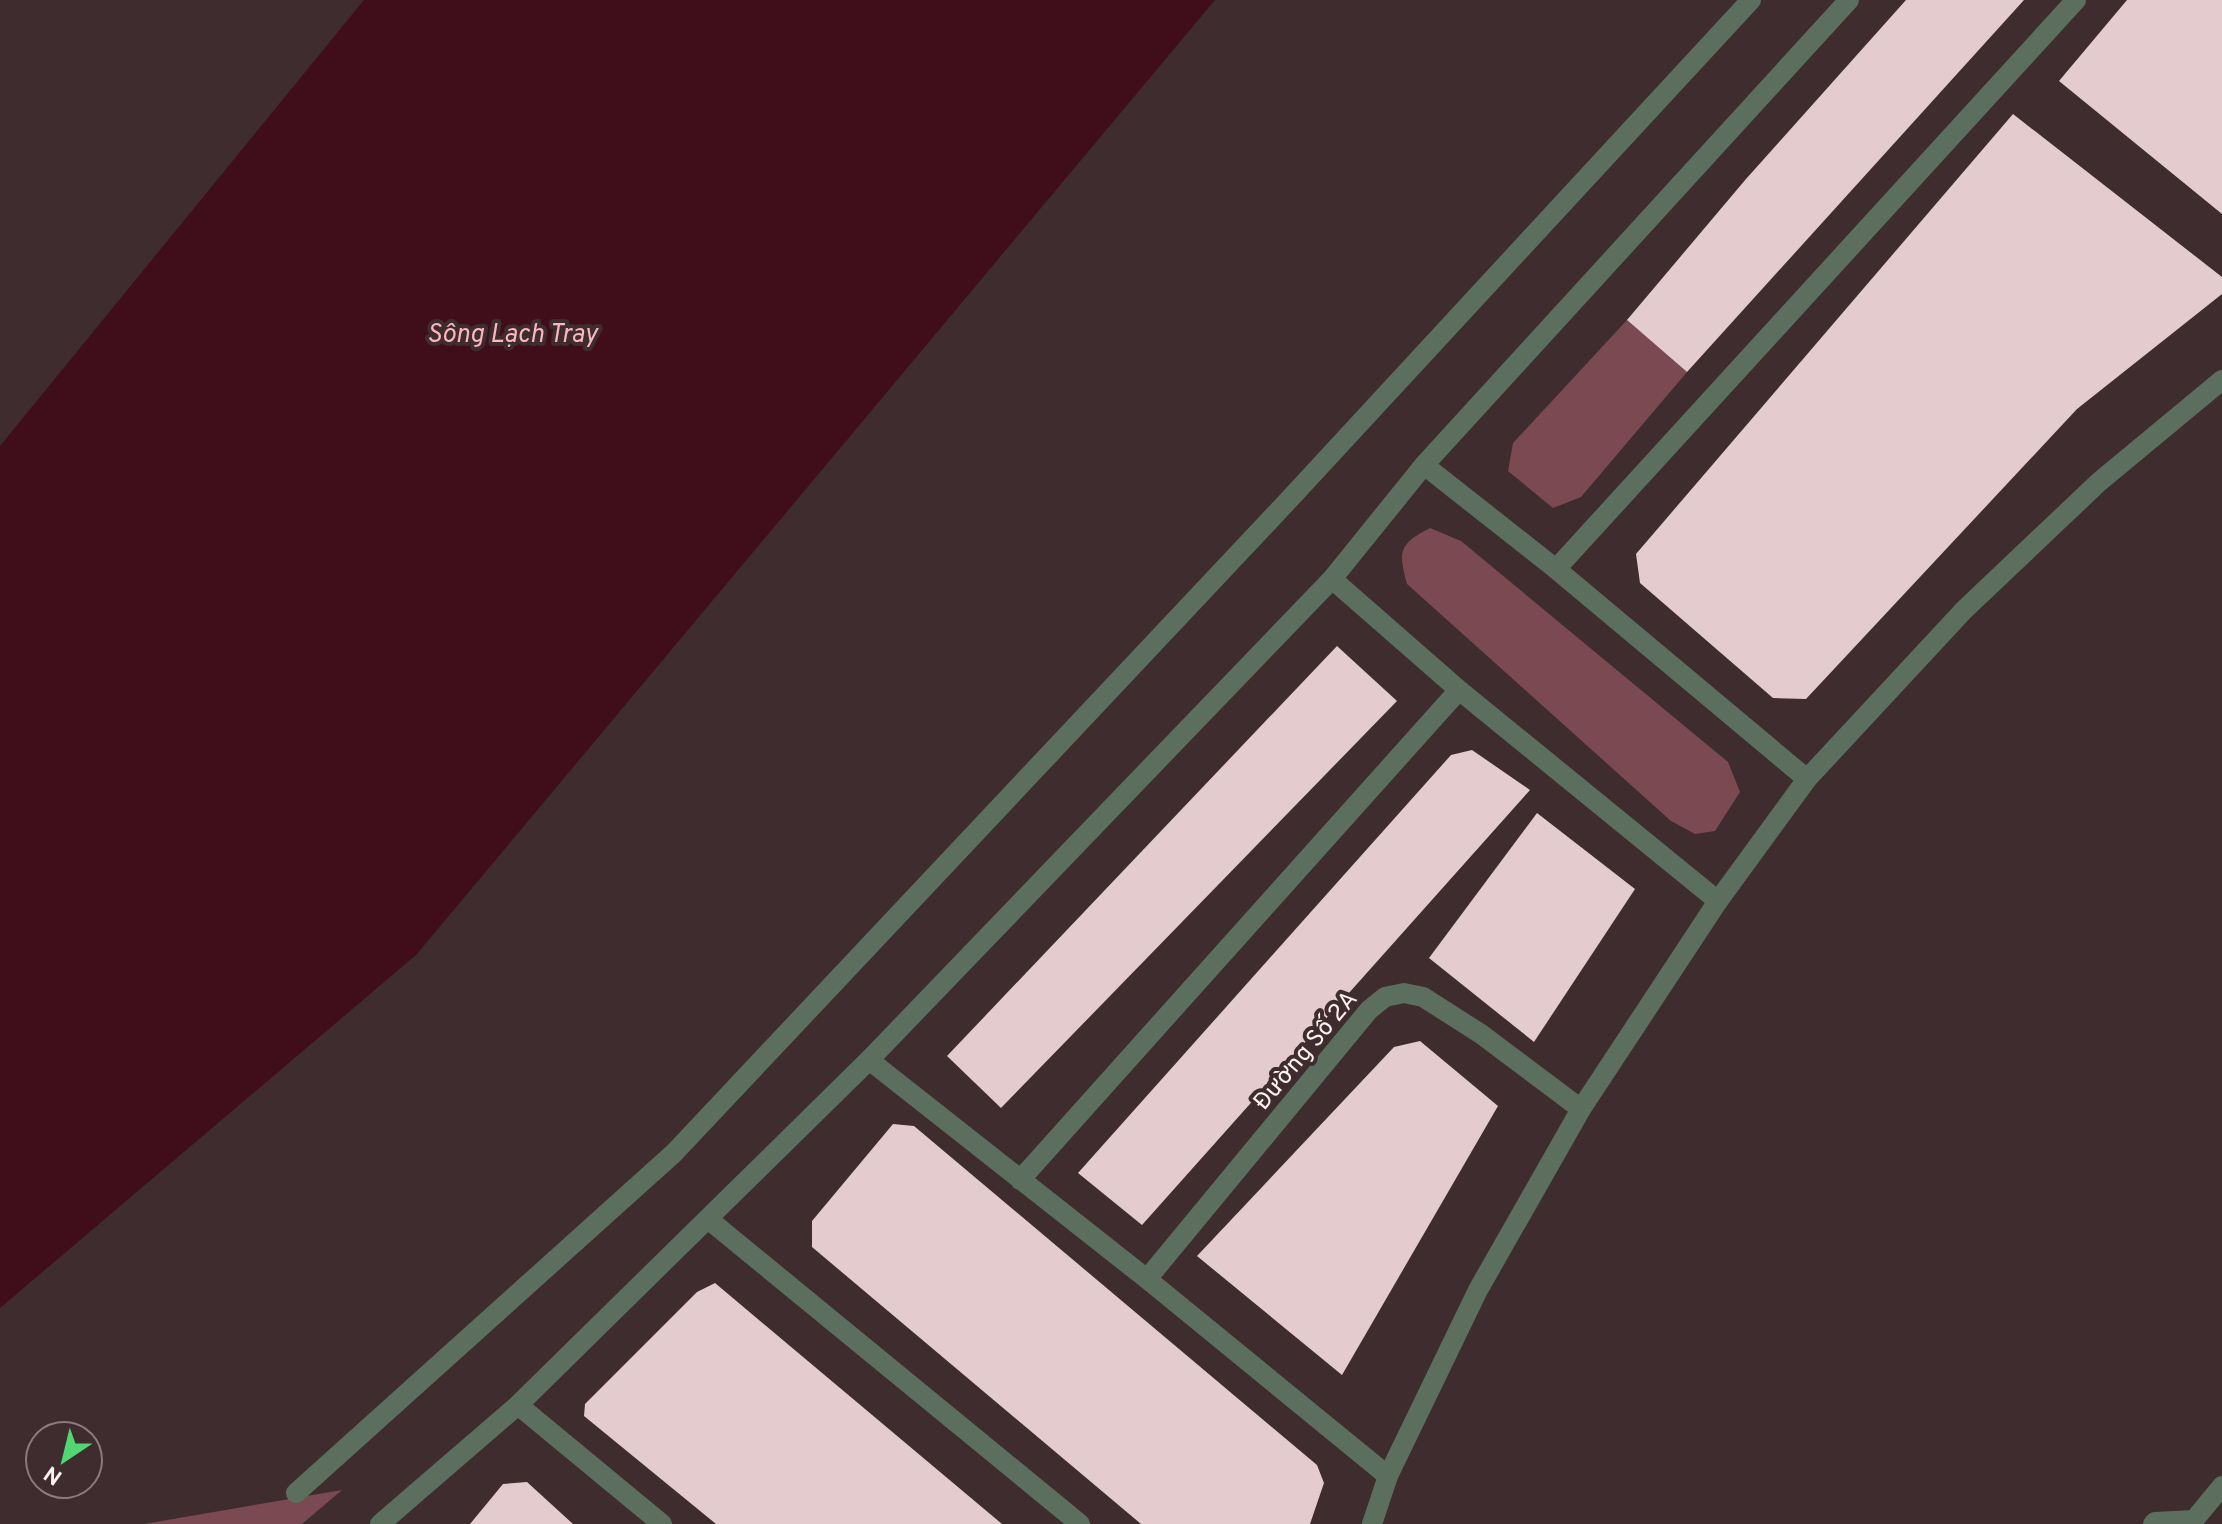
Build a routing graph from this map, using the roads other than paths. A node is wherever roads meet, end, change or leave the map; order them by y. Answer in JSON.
{"nodes":[{"id":1,"x":1751,"y":0,"type":"edge"},
{"id":2,"x":1849,"y":0,"type":"edge"},
{"id":3,"x":2076,"y":0,"type":"edge"},
{"id":4,"x":2222,"y":380,"type":"edge"},
{"id":5,"x":1424,"y":465,"type":"junction"},
{"id":6,"x":1556,"y":569,"type":"junction"},
{"id":7,"x":1332,"y":579,"type":"junction"},
{"id":8,"x":1459,"y":690,"type":"junction"},
{"id":9,"x":1807,"y":779,"type":"junction"},
{"id":10,"x":1718,"y":901,"type":"junction"},
{"id":11,"x":869,"y":1060,"type":"junction"},
{"id":12,"x":1581,"y":1109,"type":"junction"},
{"id":13,"x":1020,"y":1180,"type":"junction"},
{"id":14,"x":708,"y":1219,"type":"junction"},
{"id":15,"x":1147,"y":1279,"type":"junction"},
{"id":16,"x":518,"y":1405,"type":"junction"},
{"id":17,"x":1388,"y":1476,"type":"junction"},
{"id":18,"x":2222,"y":1486,"type":"edge"},
{"id":19,"x":296,"y":1493,"type":"dead end"},
{"id":20,"x":380,"y":1524,"type":"edge"},
{"id":21,"x":662,"y":1524,"type":"edge"},
{"id":22,"x":1080,"y":1524,"type":"edge"},
{"id":23,"x":1372,"y":1524,"type":"edge"},
{"id":24,"x":2153,"y":1524,"type":"edge"}],
"edges":[{"from":1,"to":19,"type":"street"},
{"from":2,"to":5,"type":"street"},
{"from":3,"to":6,"type":"street"},
{"from":4,"to":9,"type":"street"},
{"from":5,"to":6,"type":"street"},
{"from":5,"to":7,"type":"street"},
{"from":6,"to":9,"type":"street"},
{"from":7,"to":8,"type":"street"},
{"from":7,"to":11,"type":"street"},
{"from":8,"to":10,"type":"street"},
{"from":8,"to":13,"type":"street"},
{"from":9,"to":10,"type":"street"},
{"from":10,"to":12,"type":"street"},
{"from":11,"to":13,"type":"street"},
{"from":11,"to":14,"type":"street"},
{"from":12,"to":15,"type":"street","name":"Đường Số 2A"},
{"from":12,"to":17,"type":"street"},
{"from":13,"to":15,"type":"street"},
{"from":14,"to":16,"type":"street"},
{"from":14,"to":22,"type":"street"},
{"from":15,"to":17,"type":"street"},
{"from":16,"to":20,"type":"street"},
{"from":16,"to":21,"type":"street"},
{"from":17,"to":23,"type":"street"},
{"from":18,"to":24,"type":"street"}]}
